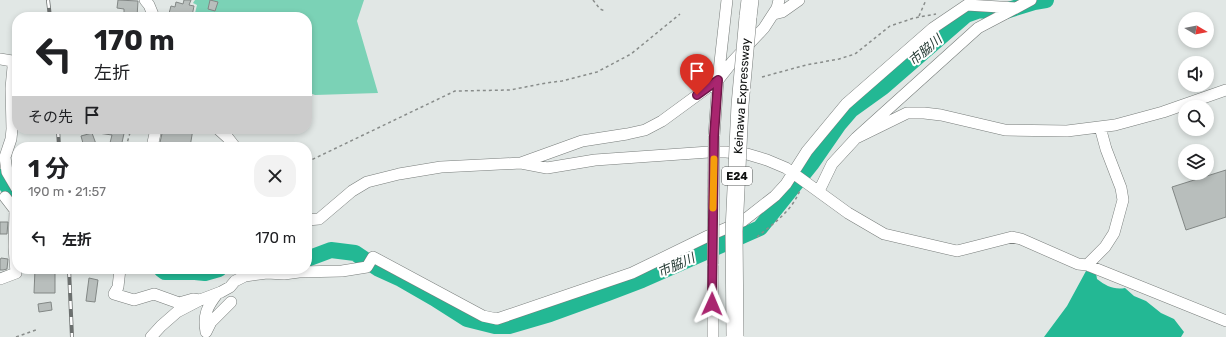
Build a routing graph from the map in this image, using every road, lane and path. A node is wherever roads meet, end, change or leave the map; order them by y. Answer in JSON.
{"nodes":[{"id":1,"x":145,"y":0,"type":"edge"},
{"id":2,"x":593,"y":0,"type":"edge"},
{"id":3,"x":727,"y":0,"type":"edge"},
{"id":4,"x":750,"y":0,"type":"edge"},
{"id":5,"x":779,"y":0,"type":"edge"},
{"id":6,"x":799,"y":0,"type":"edge"},
{"id":7,"x":926,"y":0,"type":"edge"},
{"id":8,"x":1031,"y":0,"type":"edge"},
{"id":9,"x":1016,"y":8,"type":"junction"},
{"id":10,"x":605,"y":11,"type":"dead end"},
{"id":11,"x":152,"y":12,"type":"edge"},
{"id":12,"x":680,"y":14,"type":"dead end"},
{"id":13,"x":774,"y":14,"type":"junction"},
{"id":14,"x":938,"y":14,"type":"dead end"},
{"id":15,"x":919,"y":17,"type":"junction"},
{"id":16,"x":0,"y":59,"type":"edge"},
{"id":17,"x":12,"y":61,"type":"edge"},
{"id":18,"x":762,"y":77,"type":"dead end"},
{"id":19,"x":12,"y":78,"type":"edge"},
{"id":20,"x":718,"y":80,"type":"junction"},
{"id":21,"x":1226,"y":90,"type":"edge"},
{"id":22,"x":1100,"y":127,"type":"junction"},
{"id":23,"x":12,"y":129,"type":"edge"},
{"id":24,"x":12,"y":129,"type":"edge"},
{"id":25,"x":224,"y":134,"type":"edge"},
{"id":26,"x":856,"y":138,"type":"junction"},
{"id":27,"x":231,"y":142,"type":"edge"},
{"id":28,"x":312,"y":160,"type":"edge"},
{"id":29,"x":521,"y":162,"type":"junction"},
{"id":30,"x":793,"y":173,"type":"junction"},
{"id":31,"x":12,"y":180,"type":"edge"},
{"id":32,"x":800,"y":189,"type":"dead end"},
{"id":33,"x":819,"y":191,"type":"junction"},
{"id":34,"x":2,"y":193,"type":"edge"},
{"id":35,"x":12,"y":194,"type":"edge"},
{"id":36,"x":12,"y":206,"type":"edge"},
{"id":37,"x":312,"y":220,"type":"edge"},
{"id":38,"x":757,"y":236,"type":"dead end"},
{"id":39,"x":1087,"y":265,"type":"junction"},
{"id":40,"x":312,"y":272,"type":"edge"},
{"id":41,"x":14,"y":274,"type":"edge"},
{"id":42,"x":119,"y":274,"type":"edge"},
{"id":43,"x":267,"y":274,"type":"edge"},
{"id":44,"x":267,"y":274,"type":"edge"},
{"id":45,"x":284,"y":274,"type":"edge"},
{"id":46,"x":0,"y":280,"type":"edge"},
{"id":47,"x":217,"y":294,"type":"junction"},
{"id":48,"x":200,"y":300,"type":"junction"},
{"id":49,"x":231,"y":302,"type":"dead end"},
{"id":50,"x":1226,"y":321,"type":"edge"},
{"id":51,"x":36,"y":330,"type":"dead end"},
{"id":52,"x":735,"y":336,"type":"edge"},
{"id":53,"x":16,"y":337,"type":"edge"},
{"id":54,"x":151,"y":337,"type":"edge"},
{"id":55,"x":713,"y":337,"type":"edge"}],
"edges":[{"from":1,"to":11,"type":"street"},
{"from":2,"to":10,"type":"path"},
{"from":3,"to":20,"type":"street"},
{"from":4,"to":52,"type":"highway","name":"Keinawa Expressway","number":"E24","bridge":true},
{"from":5,"to":13,"type":"street"},
{"from":6,"to":13,"type":"street"},
{"from":7,"to":15,"type":"path"},
{"from":8,"to":9,"type":"street"},
{"from":9,"to":26,"type":"street"},
{"from":9,"to":30,"type":"street"},
{"from":12,"to":28,"type":"path"},
{"from":13,"to":20,"type":"street"},
{"from":14,"to":15,"type":"path"},
{"from":15,"to":18,"type":"path"},
{"from":16,"to":17,"type":"street"},
{"from":19,"to":24,"type":"street"},
{"from":20,"to":29,"type":"street"},
{"from":20,"to":55,"type":"street","bridge":true},
{"from":21,"to":22,"type":"street"},
{"from":22,"to":26,"type":"street"},
{"from":22,"to":39,"type":"street"},
{"from":23,"to":31,"type":"street"},
{"from":25,"to":27,"type":"street"},
{"from":26,"to":33,"type":"street"},
{"from":29,"to":30,"type":"street"},
{"from":29,"to":37,"type":"street"},
{"from":30,"to":33,"type":"street"},
{"from":30,"to":40,"type":"street"},
{"from":32,"to":38,"type":"path"},
{"from":33,"to":39,"type":"street"},
{"from":34,"to":35,"type":"street"},
{"from":34,"to":36,"type":"street"},
{"from":39,"to":50,"type":"street"},
{"from":41,"to":46,"type":"street"},
{"from":42,"to":48,"type":"street"},
{"from":43,"to":45,"type":"street"},
{"from":44,"to":47,"type":"street"},
{"from":47,"to":48,"type":"street"},
{"from":47,"to":49,"type":"street"},
{"from":48,"to":54,"type":"street"},
{"from":51,"to":53,"type":"path"}]}
